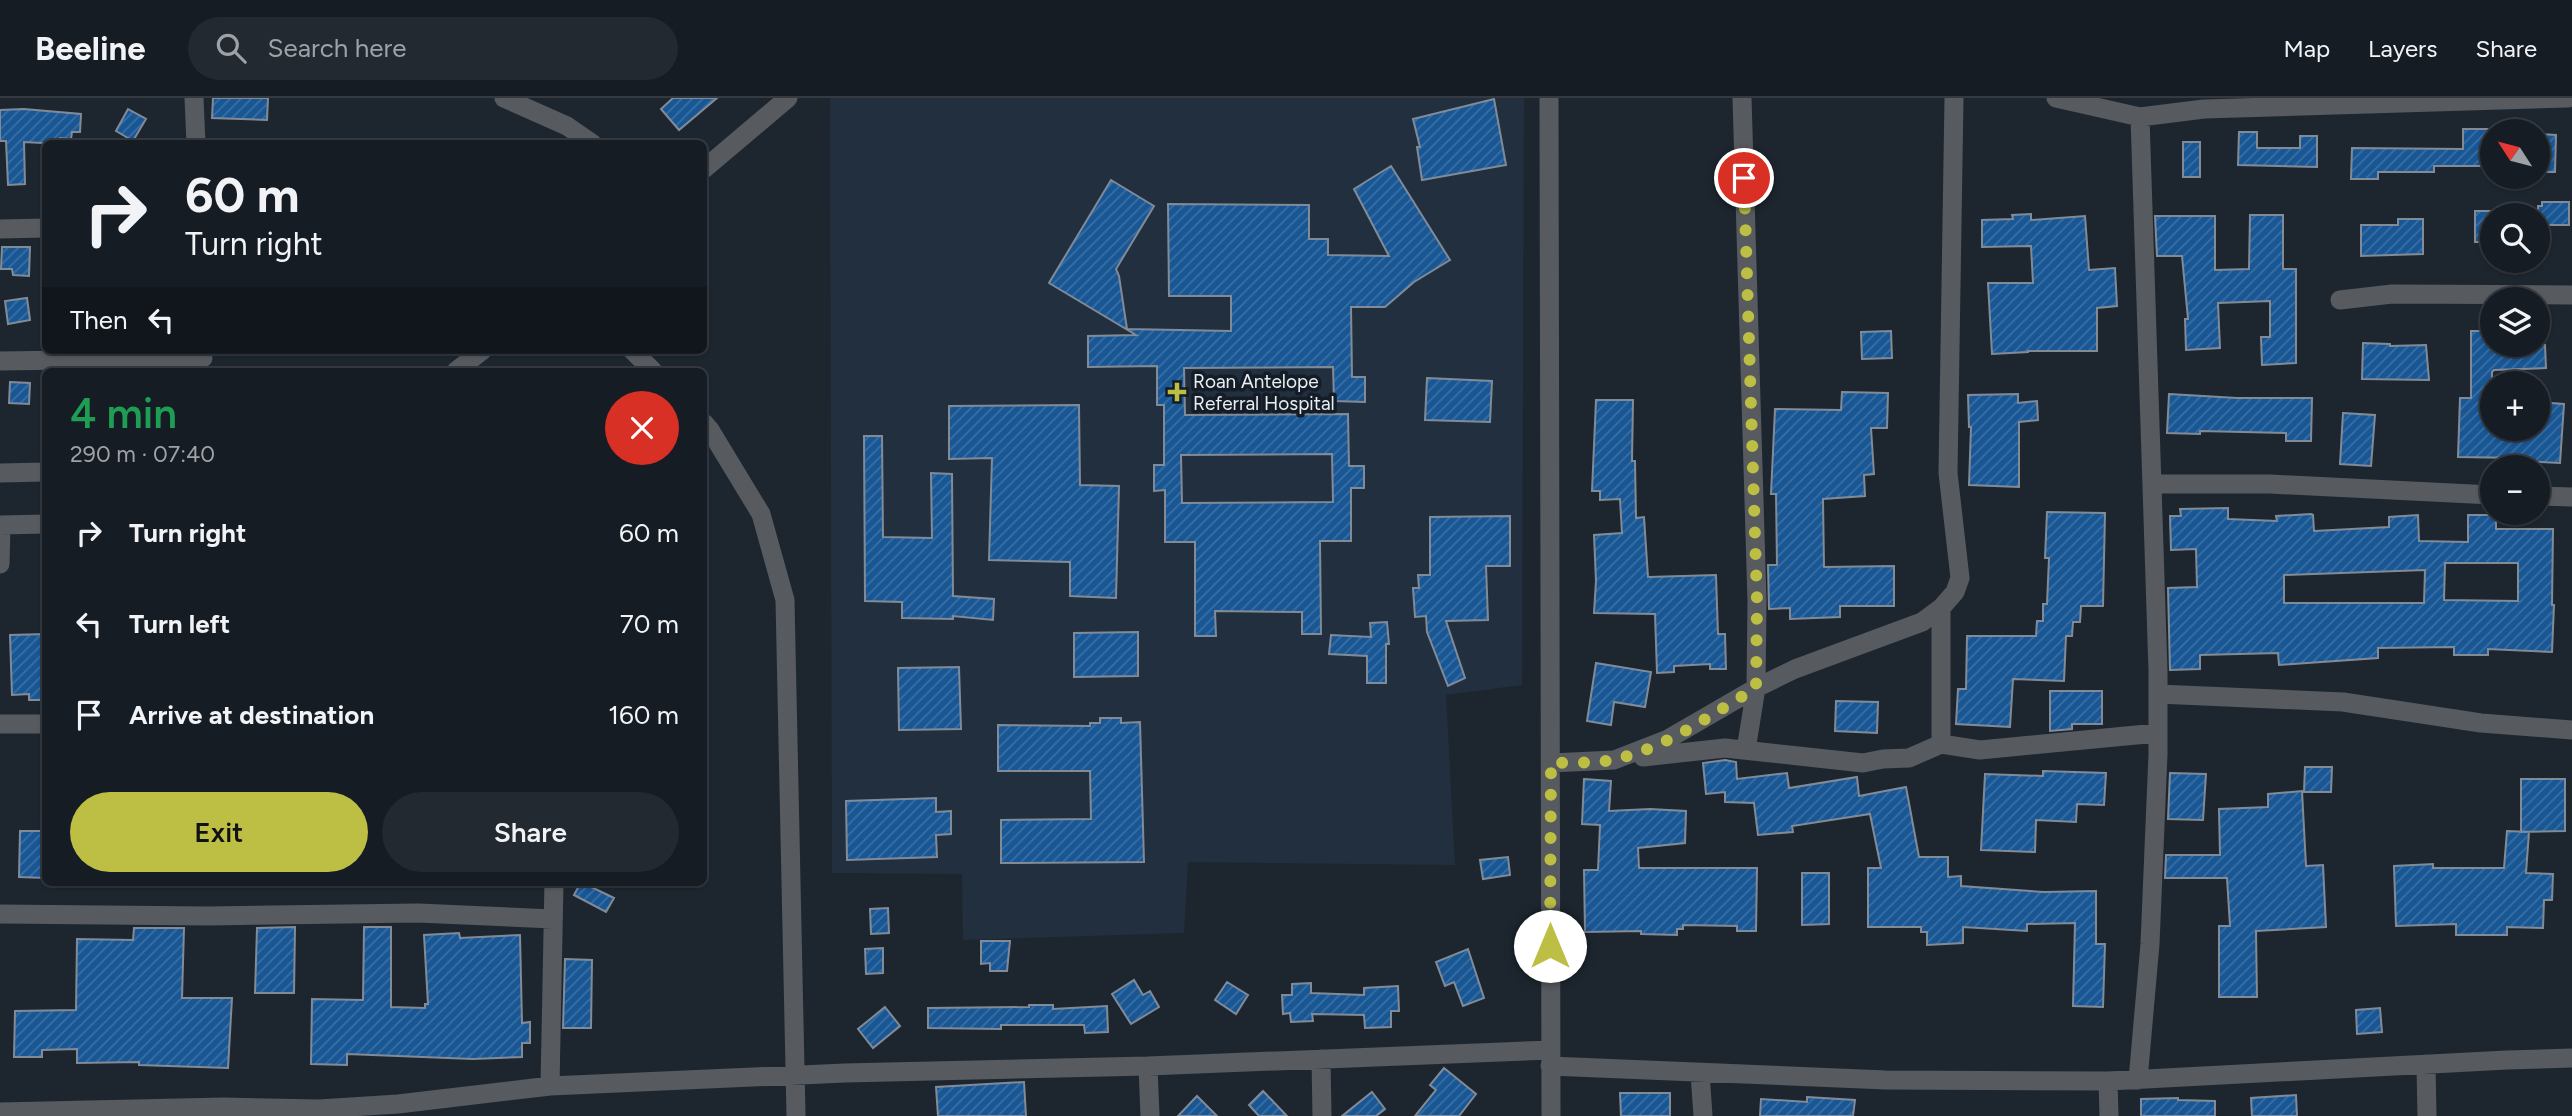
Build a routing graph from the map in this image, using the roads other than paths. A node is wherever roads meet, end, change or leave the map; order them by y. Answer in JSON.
{"nodes":[{"id":1,"x":194,"y":98,"type":"edge"},
{"id":2,"x":504,"y":98,"type":"edge"},
{"id":3,"x":1549,"y":98,"type":"edge"},
{"id":4,"x":1742,"y":98,"type":"edge"},
{"id":5,"x":1954,"y":98,"type":"edge"},
{"id":6,"x":2056,"y":98,"type":"edge"},
{"id":7,"x":2568,"y":98,"type":"edge"},
{"id":8,"x":784,"y":100,"type":"edge"},
{"id":9,"x":2339,"y":102,"type":"edge"},
{"id":10,"x":2140,"y":117,"type":"junction"},
{"id":11,"x":196,"y":140,"type":"edge"},
{"id":12,"x":587,"y":140,"type":"edge"},
{"id":13,"x":707,"y":166,"type":"edge"},
{"id":14,"x":42,"y":228,"type":"edge"},
{"id":15,"x":0,"y":229,"type":"edge"},
{"id":16,"x":2572,"y":295,"type":"edge"},
{"id":17,"x":2340,"y":300,"type":"dead end"},
{"id":18,"x":479,"y":354,"type":"edge"},
{"id":19,"x":636,"y":354,"type":"edge"},
{"id":20,"x":202,"y":360,"type":"edge"},
{"id":21,"x":0,"y":361,"type":"edge"},
{"id":22,"x":460,"y":368,"type":"edge"},
{"id":23,"x":650,"y":368,"type":"edge"},
{"id":24,"x":707,"y":426,"type":"edge"},
{"id":25,"x":42,"y":472,"type":"edge"},
{"id":26,"x":0,"y":473,"type":"edge"},
{"id":27,"x":2152,"y":484,"type":"junction"},
{"id":28,"x":2480,"y":494,"type":"edge"},
{"id":29,"x":2550,"y":496,"type":"edge"},
{"id":30,"x":2572,"y":497,"type":"edge"},
{"id":31,"x":42,"y":524,"type":"edge"},
{"id":32,"x":0,"y":525,"type":"edge"},
{"id":33,"x":0,"y":564,"type":"edge"},
{"id":34,"x":1941,"y":608,"type":"junction"},
{"id":35,"x":1756,"y":688,"type":"junction"},
{"id":36,"x":2158,"y":694,"type":"junction"},
{"id":37,"x":0,"y":724,"type":"edge"},
{"id":38,"x":42,"y":724,"type":"edge"},
{"id":39,"x":2572,"y":730,"type":"edge"},
{"id":40,"x":2157,"y":733,"type":"junction"},
{"id":41,"x":1941,"y":744,"type":"junction"},
{"id":42,"x":1746,"y":750,"type":"junction"},
{"id":43,"x":1614,"y":760,"type":"junction"},
{"id":44,"x":1551,"y":763,"type":"junction"},
{"id":45,"x":554,"y":886,"type":"edge"},
{"id":46,"x":0,"y":914,"type":"edge"},
{"id":47,"x":553,"y":919,"type":"junction"},
{"id":48,"x":1550,"y":1058,"type":"junction"},
{"id":49,"x":2572,"y":1058,"type":"edge"},
{"id":50,"x":1321,"y":1059,"type":"junction"},
{"id":51,"x":2426,"y":1064,"type":"junction"},
{"id":52,"x":1148,"y":1066,"type":"junction"},
{"id":53,"x":1700,"y":1073,"type":"junction"},
{"id":54,"x":795,"y":1075,"type":"junction"},
{"id":55,"x":2138,"y":1080,"type":"junction"},
{"id":56,"x":2108,"y":1081,"type":"junction"},
{"id":57,"x":550,"y":1086,"type":"junction"},
{"id":58,"x":0,"y":1112,"type":"edge"},
{"id":59,"x":110,"y":1113,"type":"edge"},
{"id":60,"x":796,"y":1116,"type":"edge"},
{"id":61,"x":1150,"y":1116,"type":"edge"},
{"id":62,"x":1322,"y":1116,"type":"edge"},
{"id":63,"x":1551,"y":1116,"type":"edge"},
{"id":64,"x":1703,"y":1116,"type":"edge"},
{"id":65,"x":2109,"y":1116,"type":"edge"},
{"id":66,"x":2427,"y":1116,"type":"edge"}],
"edges":[{"from":1,"to":11,"type":"street"},
{"from":2,"to":12,"type":"street"},
{"from":3,"to":44,"type":"street"},
{"from":4,"to":35,"type":"street"},
{"from":5,"to":34,"type":"street"},
{"from":6,"to":10,"type":"street"},
{"from":7,"to":9,"type":"street"},
{"from":8,"to":13,"type":"street"},
{"from":9,"to":10,"type":"street"},
{"from":10,"to":27,"type":"street"},
{"from":14,"to":15,"type":"street"},
{"from":16,"to":17,"type":"street"},
{"from":18,"to":22,"type":"street"},
{"from":19,"to":23,"type":"street"},
{"from":20,"to":21,"type":"street"},
{"from":24,"to":54,"type":"street"},
{"from":25,"to":26,"type":"street"},
{"from":27,"to":28,"type":"street"},
{"from":27,"to":36,"type":"street"},
{"from":29,"to":30,"type":"street"},
{"from":31,"to":32,"type":"street"},
{"from":32,"to":33,"type":"street"},
{"from":34,"to":35,"type":"street"},
{"from":34,"to":41,"type":"street"},
{"from":35,"to":42,"type":"street"},
{"from":35,"to":43,"type":"street"},
{"from":36,"to":39,"type":"street"},
{"from":36,"to":40,"type":"street"},
{"from":37,"to":38,"type":"street"},
{"from":40,"to":41,"type":"street"},
{"from":40,"to":55,"type":"street"},
{"from":41,"to":42,"type":"street"},
{"from":42,"to":43,"type":"street"},
{"from":43,"to":44,"type":"street"},
{"from":44,"to":48,"type":"street"},
{"from":45,"to":47,"type":"street"},
{"from":46,"to":47,"type":"street"},
{"from":47,"to":57,"type":"street"},
{"from":48,"to":50,"type":"street"},
{"from":48,"to":53,"type":"street"},
{"from":48,"to":63,"type":"street"},
{"from":49,"to":51,"type":"street"},
{"from":50,"to":52,"type":"street"},
{"from":50,"to":62,"type":"street"},
{"from":51,"to":55,"type":"street"},
{"from":51,"to":66,"type":"street"},
{"from":52,"to":54,"type":"street"},
{"from":52,"to":61,"type":"street"},
{"from":53,"to":56,"type":"street"},
{"from":53,"to":64,"type":"street"},
{"from":54,"to":57,"type":"street"},
{"from":54,"to":60,"type":"street"},
{"from":55,"to":56,"type":"street"},
{"from":56,"to":65,"type":"street"},
{"from":57,"to":59,"type":"street"},
{"from":58,"to":59,"type":"street"}]}
